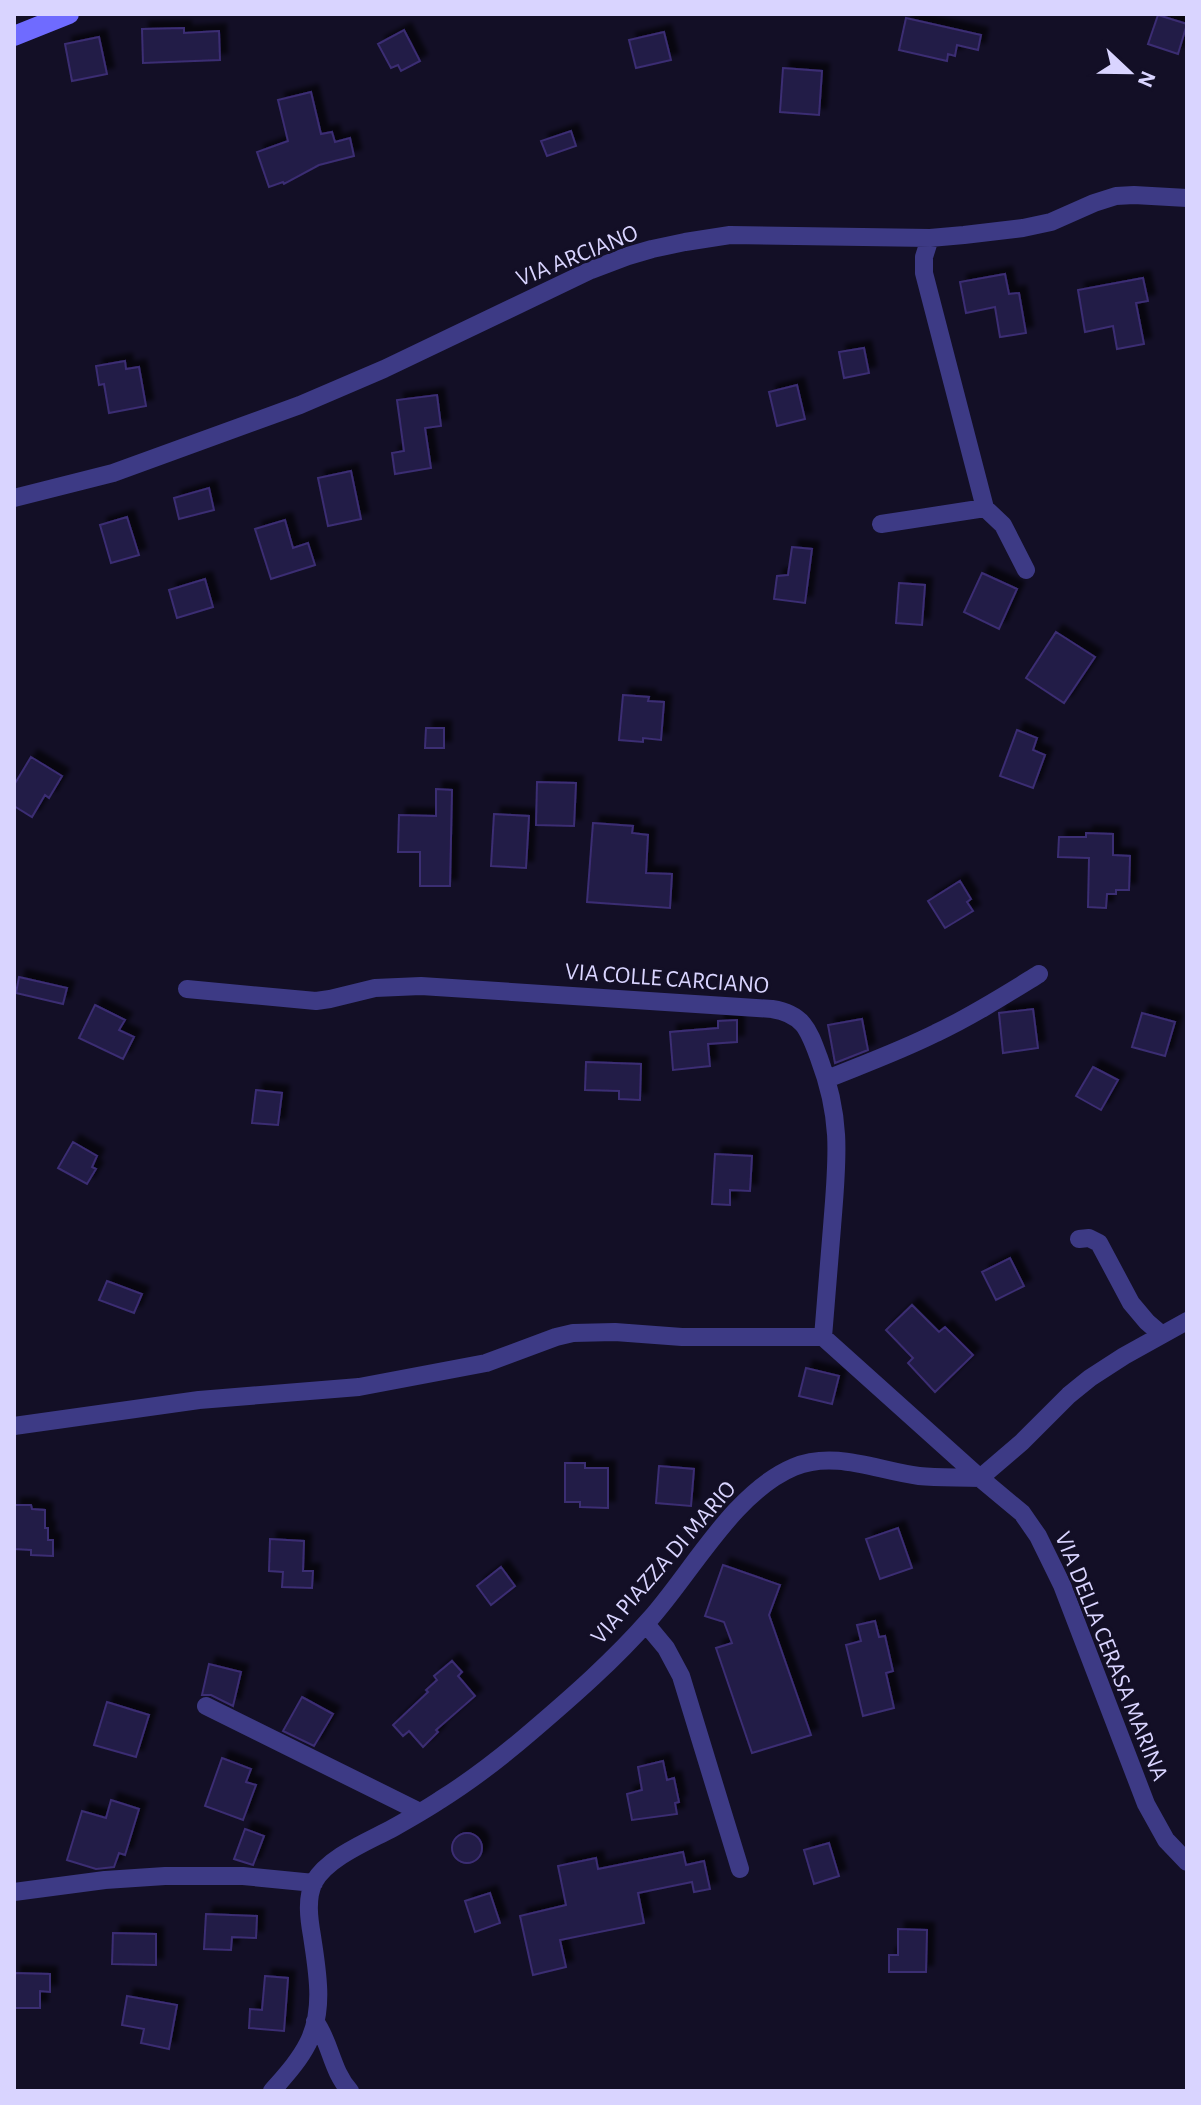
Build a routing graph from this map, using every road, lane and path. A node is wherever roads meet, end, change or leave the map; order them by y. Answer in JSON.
{"nodes":[{"id":1,"x":69,"y":14,"type":"edge"},
{"id":2,"x":14,"y":36,"type":"edge"},
{"id":3,"x":1187,"y":198,"type":"edge"},
{"id":4,"x":930,"y":238,"type":"junction"},
{"id":5,"x":14,"y":498,"type":"edge"},
{"id":6,"x":985,"y":508,"type":"junction"},
{"id":7,"x":881,"y":524,"type":"dead end"},
{"id":8,"x":1026,"y":570,"type":"dead end"},
{"id":9,"x":1039,"y":974,"type":"dead end"},
{"id":10,"x":187,"y":989,"type":"dead end"},
{"id":11,"x":827,"y":1079,"type":"junction"},
{"id":12,"x":1079,"y":1239,"type":"dead end"},
{"id":13,"x":1187,"y":1321,"type":"edge"},
{"id":14,"x":1161,"y":1334,"type":"junction"},
{"id":15,"x":823,"y":1337,"type":"junction"},
{"id":16,"x":14,"y":1426,"type":"edge"},
{"id":17,"x":980,"y":1478,"type":"junction"},
{"id":18,"x":646,"y":1624,"type":"junction"},
{"id":19,"x":206,"y":1706,"type":"dead end"},
{"id":20,"x":420,"y":1812,"type":"junction"},
{"id":21,"x":1187,"y":1862,"type":"edge"},
{"id":22,"x":740,"y":1869,"type":"dead end"},
{"id":23,"x":314,"y":1883,"type":"junction"},
{"id":24,"x":14,"y":1892,"type":"edge"},
{"id":25,"x":315,"y":2021,"type":"junction"},
{"id":26,"x":272,"y":2091,"type":"edge"},
{"id":27,"x":350,"y":2091,"type":"edge"}],
"edges":[{"from":1,"to":2,"type":"street"},
{"from":3,"to":4,"type":"street","name":"VIA ARCIANO"},
{"from":4,"to":5,"type":"street","name":"VIA ARCIANO"},
{"from":4,"to":6,"type":"street"},
{"from":6,"to":7,"type":"street"},
{"from":6,"to":8,"type":"street"},
{"from":9,"to":11,"type":"street"},
{"from":10,"to":11,"type":"street","name":"VIA COLLE CARCIANO"},
{"from":11,"to":15,"type":"street","name":"VIA COLLE CARCIANO"},
{"from":12,"to":14,"type":"street"},
{"from":13,"to":14,"type":"street"},
{"from":14,"to":17,"type":"street"},
{"from":15,"to":16,"type":"street"},
{"from":15,"to":17,"type":"street"},
{"from":17,"to":18,"type":"street","name":"VIA PIAZZA DI MARIO"},
{"from":17,"to":21,"type":"street","name":"VIA DELLA CERASA MARINA"},
{"from":18,"to":20,"type":"street","name":"VIA PIAZZA DI MARIO"},
{"from":18,"to":22,"type":"street"},
{"from":19,"to":20,"type":"street"},
{"from":20,"to":23,"type":"street","name":"VIA PIAZZA DI MARIO"},
{"from":23,"to":24,"type":"street"},
{"from":23,"to":25,"type":"street"},
{"from":25,"to":26,"type":"street"},
{"from":25,"to":27,"type":"street"}]}
